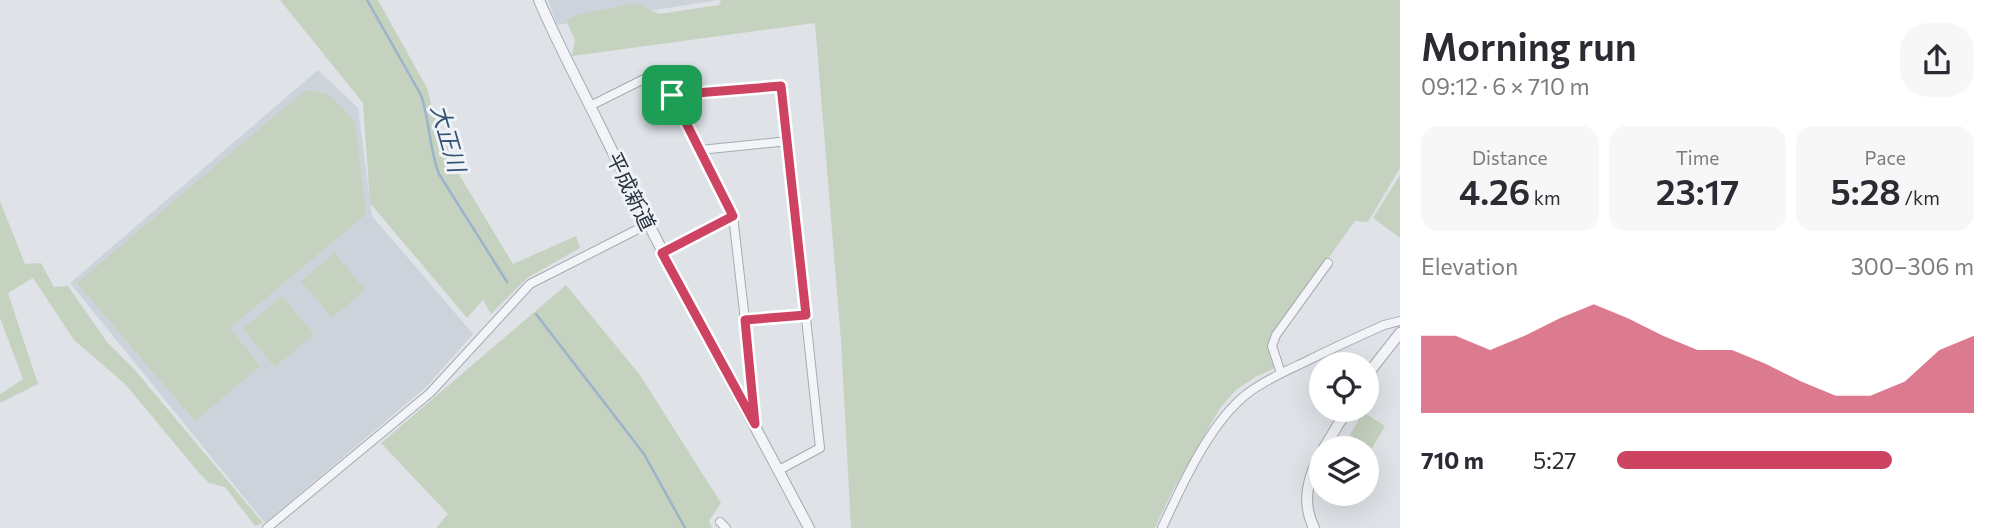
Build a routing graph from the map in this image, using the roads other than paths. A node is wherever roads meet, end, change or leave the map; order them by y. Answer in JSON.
{"nodes":[{"id":1,"x":540,"y":0,"type":"edge"},
{"id":2,"x":672,"y":95,"type":"junction"},
{"id":3,"x":590,"y":106,"type":"junction"},
{"id":4,"x":788,"y":141,"type":"junction"},
{"id":5,"x":700,"y":150,"type":"junction"},
{"id":6,"x":733,"y":216,"type":"junction"},
{"id":7,"x":648,"y":224,"type":"junction"},
{"id":8,"x":662,"y":253,"type":"junction"},
{"id":9,"x":1328,"y":263,"type":"dead end"},
{"id":10,"x":806,"y":315,"type":"junction"},
{"id":11,"x":745,"y":320,"type":"junction"},
{"id":12,"x":1400,"y":321,"type":"edge"},
{"id":13,"x":1400,"y":333,"type":"edge"},
{"id":14,"x":1379,"y":360,"type":"edge"},
{"id":15,"x":1281,"y":373,"type":"junction"},
{"id":16,"x":755,"y":424,"type":"junction"},
{"id":17,"x":779,"y":470,"type":"junction"},
{"id":18,"x":1309,"y":481,"type":"edge"},
{"id":19,"x":267,"y":528,"type":"edge"},
{"id":20,"x":809,"y":528,"type":"edge"},
{"id":21,"x":1162,"y":528,"type":"edge"},
{"id":22,"x":1314,"y":528,"type":"edge"}],
"edges":[{"from":1,"to":3,"type":"street","name":"平成新道"},
{"from":2,"to":3,"type":"street"},
{"from":2,"to":4,"type":"street"},
{"from":2,"to":5,"type":"street"},
{"from":3,"to":7,"type":"street","name":"平成新道"},
{"from":4,"to":5,"type":"street"},
{"from":4,"to":10,"type":"street"},
{"from":5,"to":6,"type":"street"},
{"from":6,"to":8,"type":"street"},
{"from":6,"to":11,"type":"street"},
{"from":7,"to":8,"type":"street","name":"平成新道"},
{"from":7,"to":19,"type":"street"},
{"from":8,"to":16,"type":"street","name":"平成新道"},
{"from":9,"to":15,"type":"street"},
{"from":10,"to":11,"type":"street"},
{"from":10,"to":17,"type":"street"},
{"from":11,"to":16,"type":"street"},
{"from":12,"to":15,"type":"street"},
{"from":13,"to":14,"type":"street"},
{"from":15,"to":21,"type":"street"},
{"from":16,"to":17,"type":"street","name":"平成新道"},
{"from":17,"to":20,"type":"street","name":"平成新道"},
{"from":18,"to":22,"type":"street"}]}
